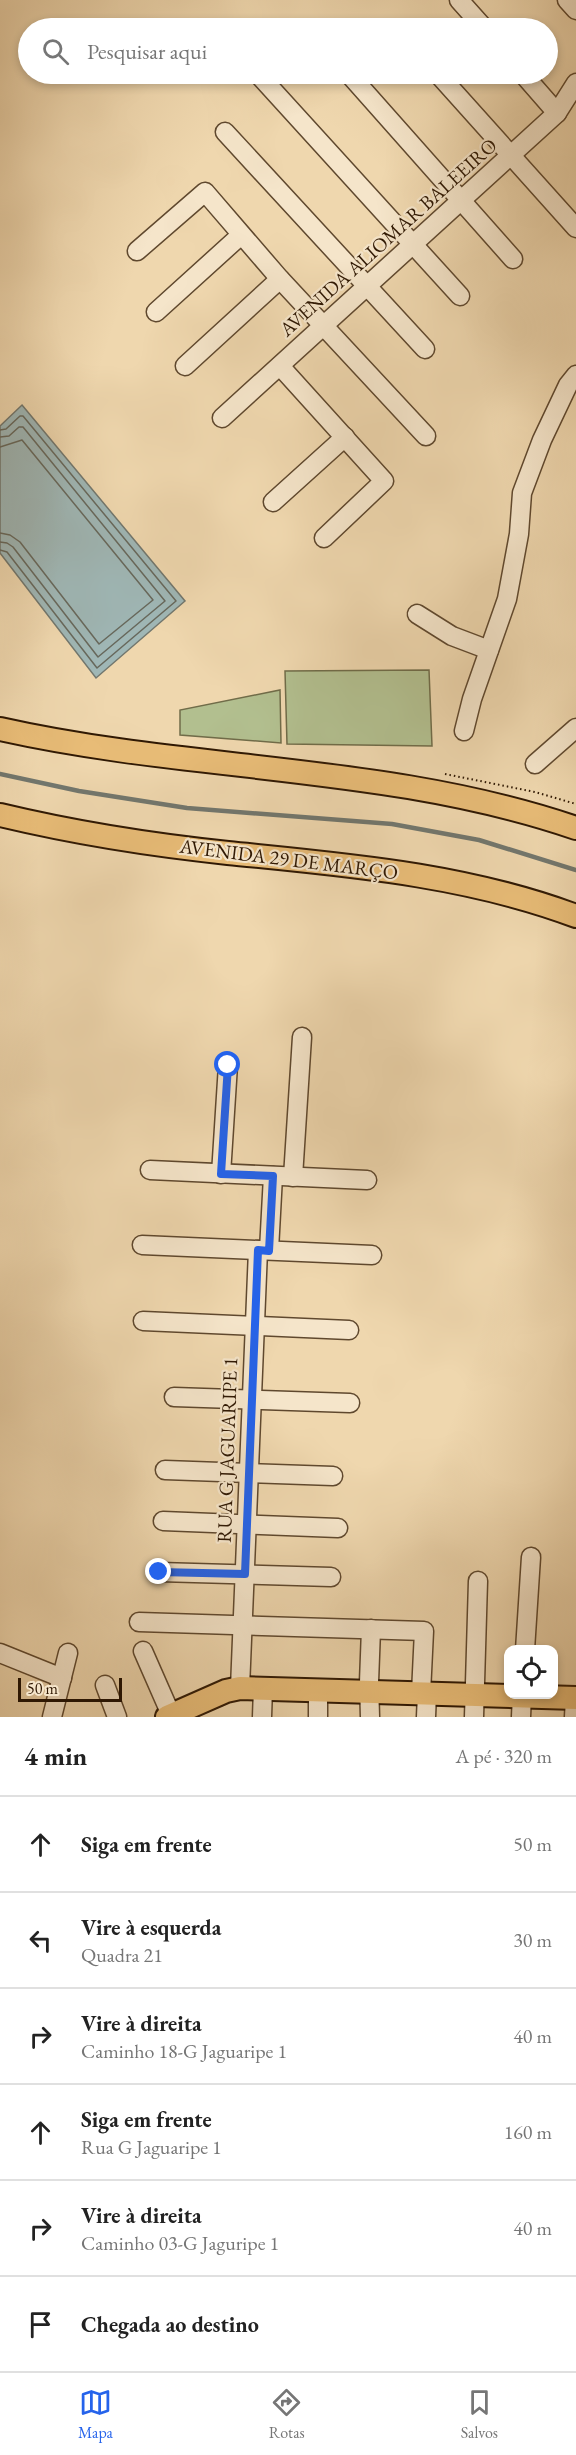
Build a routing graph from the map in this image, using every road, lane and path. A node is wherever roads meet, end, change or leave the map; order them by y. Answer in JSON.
{"nodes":[{"id":1,"x":459,"y":0,"type":"edge"},
{"id":2,"x":567,"y":0,"type":"edge"},
{"id":3,"x":576,"y":10,"type":"edge"},
{"id":4,"x":475,"y":18,"type":"edge"},
{"id":5,"x":576,"y":83,"type":"edge"},
{"id":6,"x":267,"y":84,"type":"edge"},
{"id":7,"x":358,"y":84,"type":"edge"},
{"id":8,"x":447,"y":84,"type":"edge"},
{"id":9,"x":532,"y":84,"type":"edge"},
{"id":10,"x":557,"y":113,"type":"junction"},
{"id":11,"x":225,"y":132,"type":"dead end"},
{"id":12,"x":510,"y":156,"type":"junction"},
{"id":13,"x":460,"y":201,"type":"junction"},
{"id":14,"x":576,"y":228,"type":"edge"},
{"id":15,"x":241,"y":235,"type":"junction"},
{"id":16,"x":412,"y":245,"type":"junction"},
{"id":17,"x":137,"y":251,"type":"dead end"},
{"id":18,"x":513,"y":259,"type":"dead end"},
{"id":19,"x":280,"y":279,"type":"junction"},
{"id":20,"x":368,"y":288,"type":"junction"},
{"id":21,"x":460,"y":296,"type":"dead end"},
{"id":22,"x":156,"y":312,"type":"dead end"},
{"id":23,"x":325,"y":326,"type":"junction"},
{"id":24,"x":425,"y":349,"type":"dead end"},
{"id":25,"x":185,"y":366,"type":"dead end"},
{"id":26,"x":280,"y":366,"type":"junction"},
{"id":27,"x":576,"y":375,"type":"edge"},
{"id":28,"x":222,"y":418,"type":"dead end"},
{"id":29,"x":426,"y":436,"type":"dead end"},
{"id":30,"x":345,"y":437,"type":"junction"},
{"id":31,"x":273,"y":501,"type":"dead end"},
{"id":32,"x":324,"y":538,"type":"dead end"},
{"id":33,"x":417,"y":614,"type":"dead end"},
{"id":34,"x":489,"y":650,"type":"junction"},
{"id":35,"x":576,"y":728,"type":"edge"},
{"id":36,"x":0,"y":729,"type":"edge"},
{"id":37,"x":464,"y":731,"type":"dead end"},
{"id":38,"x":535,"y":764,"type":"dead end"},
{"id":39,"x":0,"y":815,"type":"edge"},
{"id":40,"x":576,"y":828,"type":"edge"},
{"id":41,"x":576,"y":916,"type":"edge"},
{"id":42,"x":302,"y":1037,"type":"dead end"},
{"id":43,"x":228,"y":1065,"type":"dead end"},
{"id":44,"x":150,"y":1170,"type":"dead end"},
{"id":45,"x":221,"y":1174,"type":"junction"},
{"id":46,"x":273,"y":1176,"type":"junction"},
{"id":47,"x":293,"y":1177,"type":"junction"},
{"id":48,"x":367,"y":1180,"type":"dead end"},
{"id":49,"x":142,"y":1245,"type":"dead end"},
{"id":50,"x":263,"y":1250,"type":"junction"},
{"id":51,"x":372,"y":1255,"type":"dead end"},
{"id":52,"x":143,"y":1321,"type":"dead end"},
{"id":53,"x":254,"y":1326,"type":"junction"},
{"id":54,"x":349,"y":1330,"type":"dead end"},
{"id":55,"x":174,"y":1397,"type":"dead end"},
{"id":56,"x":251,"y":1399,"type":"junction"},
{"id":57,"x":350,"y":1402,"type":"dead end"},
{"id":58,"x":165,"y":1470,"type":"dead end"},
{"id":59,"x":249,"y":1473,"type":"junction"},
{"id":60,"x":333,"y":1476,"type":"dead end"},
{"id":61,"x":164,"y":1521,"type":"dead end"},
{"id":62,"x":247,"y":1523,"type":"junction"},
{"id":63,"x":338,"y":1528,"type":"dead end"},
{"id":64,"x":531,"y":1557,"type":"dead end"},
{"id":65,"x":159,"y":1572,"type":"dead end"},
{"id":66,"x":245,"y":1574,"type":"junction"},
{"id":67,"x":331,"y":1577,"type":"dead end"},
{"id":68,"x":478,"y":1581,"type":"dead end"},
{"id":69,"x":139,"y":1622,"type":"dead end"},
{"id":70,"x":243,"y":1624,"type":"junction"},
{"id":71,"x":372,"y":1629,"type":"junction"},
{"id":72,"x":525,"y":1645,"type":"edge"},
{"id":73,"x":143,"y":1651,"type":"dead end"},
{"id":74,"x":0,"y":1653,"type":"edge"},
{"id":75,"x":68,"y":1653,"type":"dead end"},
{"id":76,"x":62,"y":1678,"type":"junction"},
{"id":77,"x":105,"y":1685,"type":"dead end"},
{"id":78,"x":240,"y":1688,"type":"junction"},
{"id":79,"x":263,"y":1688,"type":"junction"},
{"id":80,"x":318,"y":1690,"type":"junction"},
{"id":81,"x":370,"y":1691,"type":"junction"},
{"id":82,"x":424,"y":1693,"type":"junction"},
{"id":83,"x":522,"y":1703,"type":"edge"},
{"id":84,"x":575,"y":1704,"type":"edge"},
{"id":85,"x":474,"y":1706,"type":"edge"},
{"id":86,"x":55,"y":1714,"type":"edge"},
{"id":87,"x":170,"y":1716,"type":"edge"},
{"id":88,"x":117,"y":1717,"type":"edge"},
{"id":89,"x":262,"y":1717,"type":"edge"},
{"id":90,"x":318,"y":1717,"type":"edge"},
{"id":91,"x":370,"y":1717,"type":"edge"},
{"id":92,"x":426,"y":1717,"type":"edge"}],
"edges":[{"from":1,"to":4,"type":"street"},
{"from":2,"to":3,"type":"street"},
{"from":5,"to":10,"type":"street","name":"AVENIDA ALIOMAR BALEEIRO"},
{"from":6,"to":16,"type":"street"},
{"from":7,"to":13,"type":"street"},
{"from":8,"to":12,"type":"street"},
{"from":9,"to":10,"type":"street"},
{"from":10,"to":12,"type":"street","name":"AVENIDA ALIOMAR BALEEIRO"},
{"from":11,"to":20,"type":"street"},
{"from":12,"to":13,"type":"street","name":"AVENIDA ALIOMAR BALEEIRO"},
{"from":12,"to":14,"type":"street"},
{"from":13,"to":16,"type":"street","name":"AVENIDA ALIOMAR BALEEIRO"},
{"from":13,"to":18,"type":"street"},
{"from":15,"to":17,"type":"street"},
{"from":15,"to":19,"type":"street"},
{"from":15,"to":22,"type":"street"},
{"from":16,"to":20,"type":"street","name":"AVENIDA ALIOMAR BALEEIRO"},
{"from":16,"to":21,"type":"street"},
{"from":19,"to":23,"type":"street"},
{"from":19,"to":25,"type":"street"},
{"from":20,"to":23,"type":"street","name":"AVENIDA ALIOMAR BALEEIRO"},
{"from":20,"to":24,"type":"street"},
{"from":23,"to":26,"type":"street","name":"AVENIDA ALIOMAR BALEEIRO"},
{"from":23,"to":29,"type":"street"},
{"from":26,"to":28,"type":"street","name":"AVENIDA ALIOMAR BALEEIRO"},
{"from":26,"to":30,"type":"street"},
{"from":27,"to":34,"type":"street"},
{"from":30,"to":31,"type":"street"},
{"from":30,"to":32,"type":"street"},
{"from":33,"to":34,"type":"street"},
{"from":34,"to":37,"type":"street"},
{"from":35,"to":38,"type":"street"},
{"from":36,"to":40,"type":"main road"},
{"from":39,"to":41,"type":"main road","name":"AVENIDA 29 DE MARÇO"},
{"from":42,"to":47,"type":"street"},
{"from":43,"to":45,"type":"street"},
{"from":44,"to":45,"type":"street"},
{"from":45,"to":46,"type":"street"},
{"from":46,"to":47,"type":"street"},
{"from":46,"to":50,"type":"street","name":"RUA G JAGUARIPE 1"},
{"from":47,"to":48,"type":"street"},
{"from":49,"to":50,"type":"street"},
{"from":50,"to":51,"type":"street"},
{"from":50,"to":53,"type":"street","name":"RUA G JAGUARIPE 1"},
{"from":52,"to":53,"type":"street"},
{"from":53,"to":54,"type":"street"},
{"from":53,"to":56,"type":"street","name":"RUA G JAGUARIPE 1"},
{"from":55,"to":56,"type":"street"},
{"from":56,"to":57,"type":"street"},
{"from":56,"to":59,"type":"street","name":"RUA G JAGUARIPE 1"},
{"from":58,"to":59,"type":"street"},
{"from":59,"to":60,"type":"street"},
{"from":59,"to":62,"type":"street","name":"RUA G JAGUARIPE 1"},
{"from":61,"to":62,"type":"street"},
{"from":62,"to":63,"type":"street"},
{"from":62,"to":66,"type":"street","name":"RUA G JAGUARIPE 1"},
{"from":64,"to":72,"type":"street"},
{"from":65,"to":66,"type":"street"},
{"from":66,"to":67,"type":"street"},
{"from":66,"to":70,"type":"street","name":"RUA G JAGUARIPE 1"},
{"from":68,"to":85,"type":"street"},
{"from":69,"to":70,"type":"street"},
{"from":70,"to":71,"type":"street"},
{"from":70,"to":78,"type":"street","name":"RUA G JAGUARIPE 1"},
{"from":71,"to":81,"type":"street"},
{"from":71,"to":82,"type":"street"},
{"from":73,"to":87,"type":"street"},
{"from":74,"to":76,"type":"street"},
{"from":75,"to":76,"type":"street"},
{"from":76,"to":86,"type":"street"},
{"from":77,"to":88,"type":"street"},
{"from":78,"to":79,"type":"main road"},
{"from":78,"to":87,"type":"main road"},
{"from":79,"to":80,"type":"main road"},
{"from":79,"to":89,"type":"street"},
{"from":80,"to":81,"type":"main road"},
{"from":80,"to":90,"type":"street"},
{"from":81,"to":82,"type":"main road"},
{"from":81,"to":91,"type":"street"},
{"from":82,"to":85,"type":"main road"},
{"from":82,"to":92,"type":"street"},
{"from":83,"to":84,"type":"main road"},
{"from":83,"to":85,"type":"main road"}]}
